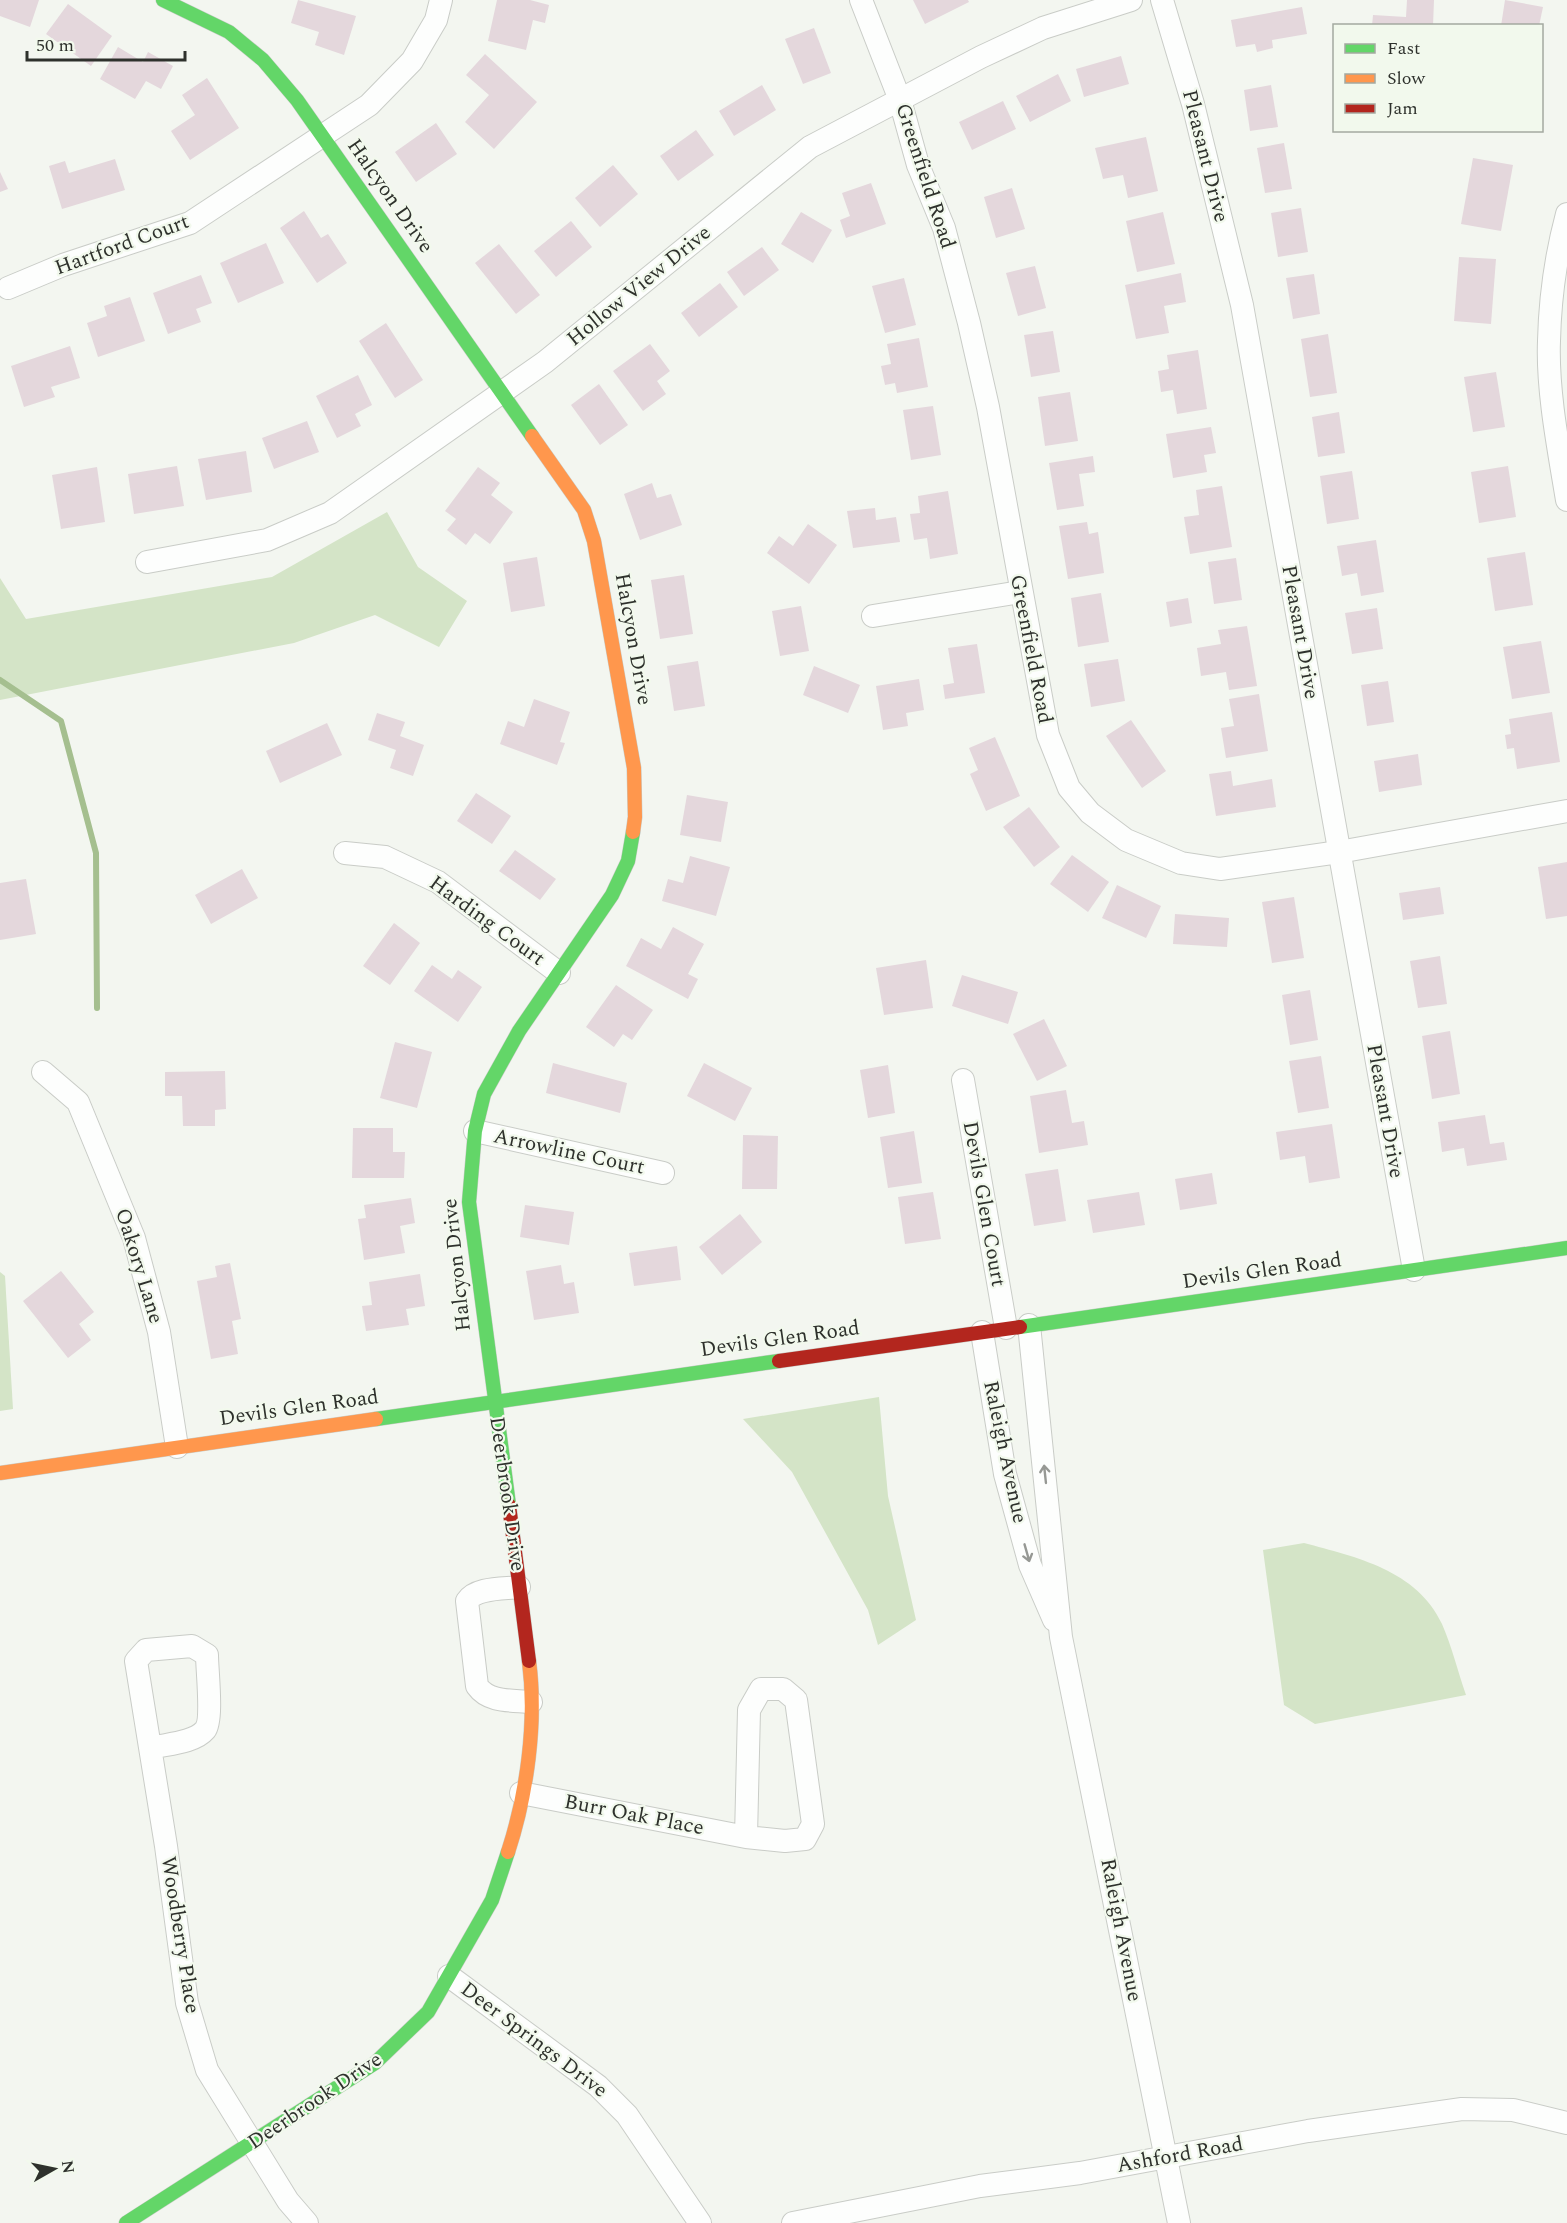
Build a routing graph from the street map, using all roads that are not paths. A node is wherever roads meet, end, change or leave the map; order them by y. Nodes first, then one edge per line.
1 (163, 0) edge
2 (441, 0) edge
3 (861, 0) edge
4 (1131, 0) edge
5 (1162, 0) edge
6 (900, 100) junction
7 (322, 135) junction
8 (1567, 214) edge
9 (8, 288) dead end
10 (503, 393) junction
11 (1562, 434) edge
12 (1567, 500) edge
13 (147, 562) dead end
14 (1020, 592) junction
15 (873, 616) dead end
16 (1567, 810) edge
17 (1339, 852) junction
18 (345, 853) dead end
19 (559, 973) junction
20 (43, 1072) dead end
21 (963, 1080) dead end
22 (475, 1131) junction
23 (663, 1173) dead end
24 (1567, 1248) edge
25 (1414, 1270) junction
26 (1029, 1325) junction
27 (1006, 1328) junction
28 (982, 1332) junction
29 (495, 1401) junction
30 (177, 1447) junction
31 (0, 1473) edge
32 (519, 1587) junction
33 (1061, 1637) junction
34 (531, 1702) junction
35 (151, 1748) junction
36 (521, 1793) junction
37 (746, 1837) junction
38 (449, 1976) junction
39 (1567, 2123) edge
40 (253, 2144) junction
41 (1166, 2159) junction
42 (126, 2223) edge
43 (307, 2223) edge
44 (700, 2223) edge
45 (793, 2223) edge
46 (1179, 2223) edge

1 - 7 street, Halcyon Drive
2 - 7 street, Hartford Court
3 - 6 street, Greenfield Road
4 - 6 street, Hollow View Drive
5 - 17 street, Pleasant Drive
6 - 10 street, Hollow View Drive
6 - 14 street, Greenfield Road
7 - 9 street, Hartford Court
7 - 10 street, Halcyon Drive
8 - 11 street
10 - 13 street, Hollow View Drive
10 - 19 street, Halcyon Drive
11 - 12 street
14 - 15 street
14 - 17 street, Greenfield Road
16 - 17 street, Greenfield Road
17 - 25 street, Pleasant Drive
18 - 19 street, Harding Court
19 - 22 street, Halcyon Drive
20 - 30 street, Oakory Lane
21 - 27 street, Devils Glen Court
22 - 23 street, Arrowline Court
22 - 29 street, Halcyon Drive
24 - 25 street, Devils Glen Road
25 - 26 street, Devils Glen Road
26 - 27 street, Devils Glen Road
33 -> 26 street, Raleigh Avenue
27 - 28 street, Devils Glen Road
28 - 29 street, Devils Glen Road
28 -> 33 street, Raleigh Avenue
29 - 30 street, Devils Glen Road
29 - 32 street, Deerbrook Drive
30 - 31 street, Devils Glen Road
32 - 34 street, Deerbrook Drive
32 - 34 street, Deerbrook Drive
33 - 41 street, Raleigh Avenue
34 - 36 street, Deerbrook Drive
35 - 35 street, Woodberry Place
35 - 40 street, Woodberry Place
36 - 37 street, Burr Oak Place
36 - 38 street, Deerbrook Drive
37 - 37 street, Burr Oak Place
38 - 40 street, Deerbrook Drive
38 - 44 street, Deer Springs Drive
39 - 41 street, Ashford Road
40 - 42 street, Deerbrook Drive
40 - 43 street, Woodberry Place
41 - 45 street, Ashford Road
41 - 46 street, Raleigh Avenue

